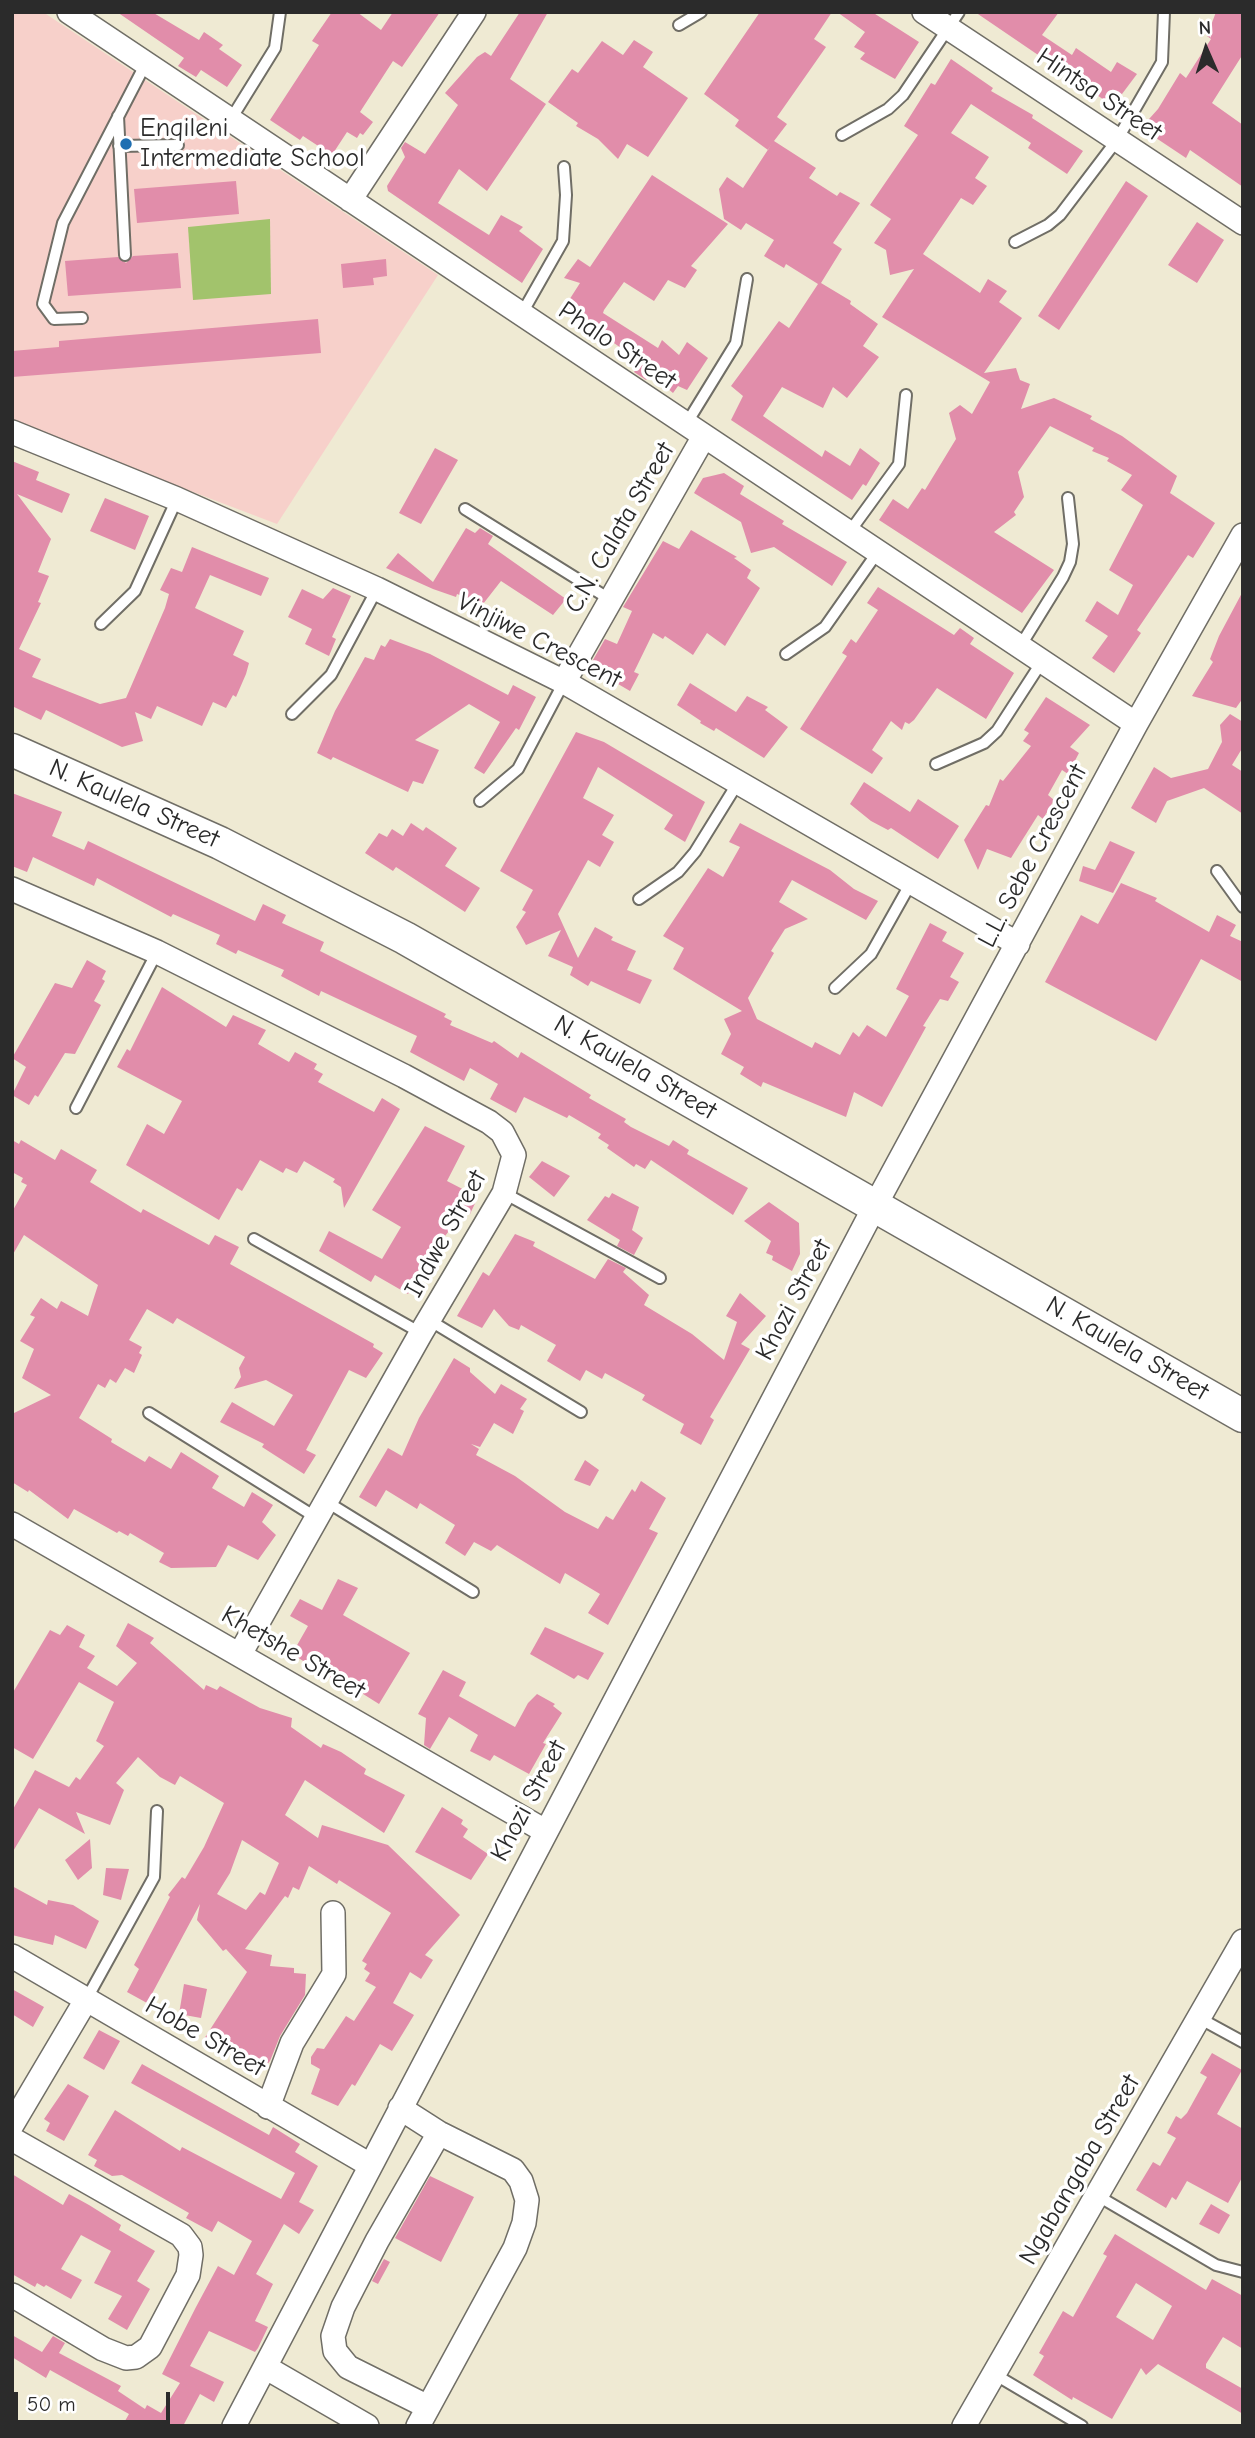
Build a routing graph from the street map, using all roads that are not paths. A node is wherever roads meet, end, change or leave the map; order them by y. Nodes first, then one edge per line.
1 (69, 12) edge
2 (280, 12) edge
3 (474, 12) edge
4 (701, 12) edge
5 (924, 12) edge
6 (1164, 12) edge
7 (953, 20) edge
8 (679, 26) dead end
9 (146, 63) junction
10 (118, 113) junction
11 (230, 119) junction
12 (842, 135) dead end
13 (1116, 140) junction
14 (177, 145) dead end
15 (120, 146) junction
16 (564, 167) dead end
17 (350, 200) junction
18 (1243, 223) edge
19 (1015, 242) dead end
20 (125, 255) dead end
21 (747, 279) dead end
22 (522, 315) junction
23 (82, 318) dead end
24 (906, 395) dead end
25 (12, 432) edge
26 (694, 432) junction
27 (1068, 498) dead end
28 (177, 499) junction
29 (466, 509) dead end
30 (848, 534) junction
31 (1243, 535) edge
32 (877, 553) junction
33 (377, 589) junction
34 (611, 600) junction
35 (101, 624) dead end
36 (1021, 645) junction
37 (786, 654) dead end
38 (1043, 660) junction
39 (564, 682) junction
40 (292, 715) dead end
41 (1136, 724) junction
42 (12, 750) edge
43 (936, 764) dead end
44 (739, 781) junction
45 (481, 801) dead end
46 (1217, 871) dead end
47 (912, 881) junction
48 (12, 889) edge
49 (639, 899) dead end
50 (1243, 907) edge
51 (1018, 944) junction
52 (157, 952) junction
53 (835, 988) dead end
54 (76, 1108) dead end
55 (504, 1193) junction
56 (876, 1204) junction
57 (254, 1239) dead end
58 (660, 1278) dead end
59 (425, 1327) junction
60 (581, 1412) dead end
61 (149, 1413) dead end
62 (1243, 1416) edge
63 (322, 1510) junction
64 (12, 1524) edge
65 (473, 1592) dead end
66 (240, 1654) junction
67 (157, 1811) dead end
68 (545, 1831) junction
69 (333, 1913) dead end
70 (1243, 1941) edge
71 (12, 1956) edge
72 (86, 2000) junction
73 (1199, 2018) junction
74 (1243, 2042) edge
75 (268, 2107) junction
76 (400, 2108) junction
77 (12, 2125) edge
78 (439, 2133) junction
79 (12, 2139) edge
80 (370, 2165) junction
81 (1098, 2196) junction
82 (1243, 2272) edge
83 (12, 2295) edge
84 (265, 2367) junction
85 (994, 2374) junction
86 (423, 2416) edge
87 (234, 2426) edge
88 (367, 2426) edge
89 (964, 2426) edge
90 (1082, 2426) edge

1 - 9 street, Phalo Street
2 - 11 lane
3 - 17 street
4 - 8 lane
5 - 7 street, Hintsa Street
6 - 13 lane
7 - 12 lane
7 - 13 street, Hintsa Street
9 - 10 lane
9 - 11 street, Phalo Street
10 - 15 lane
10 - 23 lane
11 - 17 street, Phalo Street
13 - 18 street, Hintsa Street
13 - 19 lane
14 - 15 lane
15 - 20 lane
16 - 22 lane
17 - 22 street, Phalo Street
21 - 26 lane
22 - 26 street, Phalo Street
24 - 30 lane
25 - 28 street, Vinjiwe Crescent
26 - 30 street, Phalo Street
26 - 34 street, C.N. Calata Street
27 - 36 lane
28 - 33 street, Vinjiwe Crescent
28 - 35 lane
29 - 34 lane
30 - 32 street, Phalo Street
31 - 41 street, L.L. Sebe Crescent
32 - 36 street, Phalo Street
32 - 37 lane
33 - 39 street, Vinjiwe Crescent
33 - 40 lane
34 - 39 street, C.N. Calata Street
36 - 38 street, Phalo Street
38 - 41 street, Phalo Street
38 - 43 lane
39 - 44 street, Vinjiwe Crescent
39 - 45 lane
41 - 51 street, L.L. Sebe Crescent
42 - 56 street, N. Kaulela Street
44 - 47 street, Vinjiwe Crescent
44 - 49 lane
46 - 50 lane
47 - 51 street, Vinjiwe Crescent
47 - 53 lane
48 - 52 street, Indwe Street
51 - 56 street, L.L. Sebe Crescent
52 - 54 lane
52 - 55 street, Indwe Street
55 - 58 lane
55 - 59 street, Indwe Street
56 - 62 street, N. Kaulela Street
56 - 68 street, Khozi Street
57 - 59 lane
59 - 60 lane
59 - 63 street, Indwe Street
61 - 63 lane
63 - 65 lane
63 - 66 street, Indwe Street
64 - 66 street, Khetshe Street
66 - 68 street, Khetshe Street
67 - 72 lane
68 - 76 street, Khozi Street
69 - 75 street
70 - 73 street, Ngabangaba Street
71 - 72 street, Hobe Street
72 - 75 street, Hobe Street
72 - 77 street
73 - 74 lane
73 - 81 street, Ngabangaba Street
75 - 80 street, Hobe Street
76 - 78 street
76 - 80 street, Khozi Street
78 - 86 street
78 - 86 street
79 - 83 street
80 - 84 street, Khozi Street
81 - 82 lane
81 - 85 street, Ngabangaba Street
84 - 87 street, Khozi Street
84 - 88 street
85 - 89 street, Ngabangaba Street
85 - 90 lane

